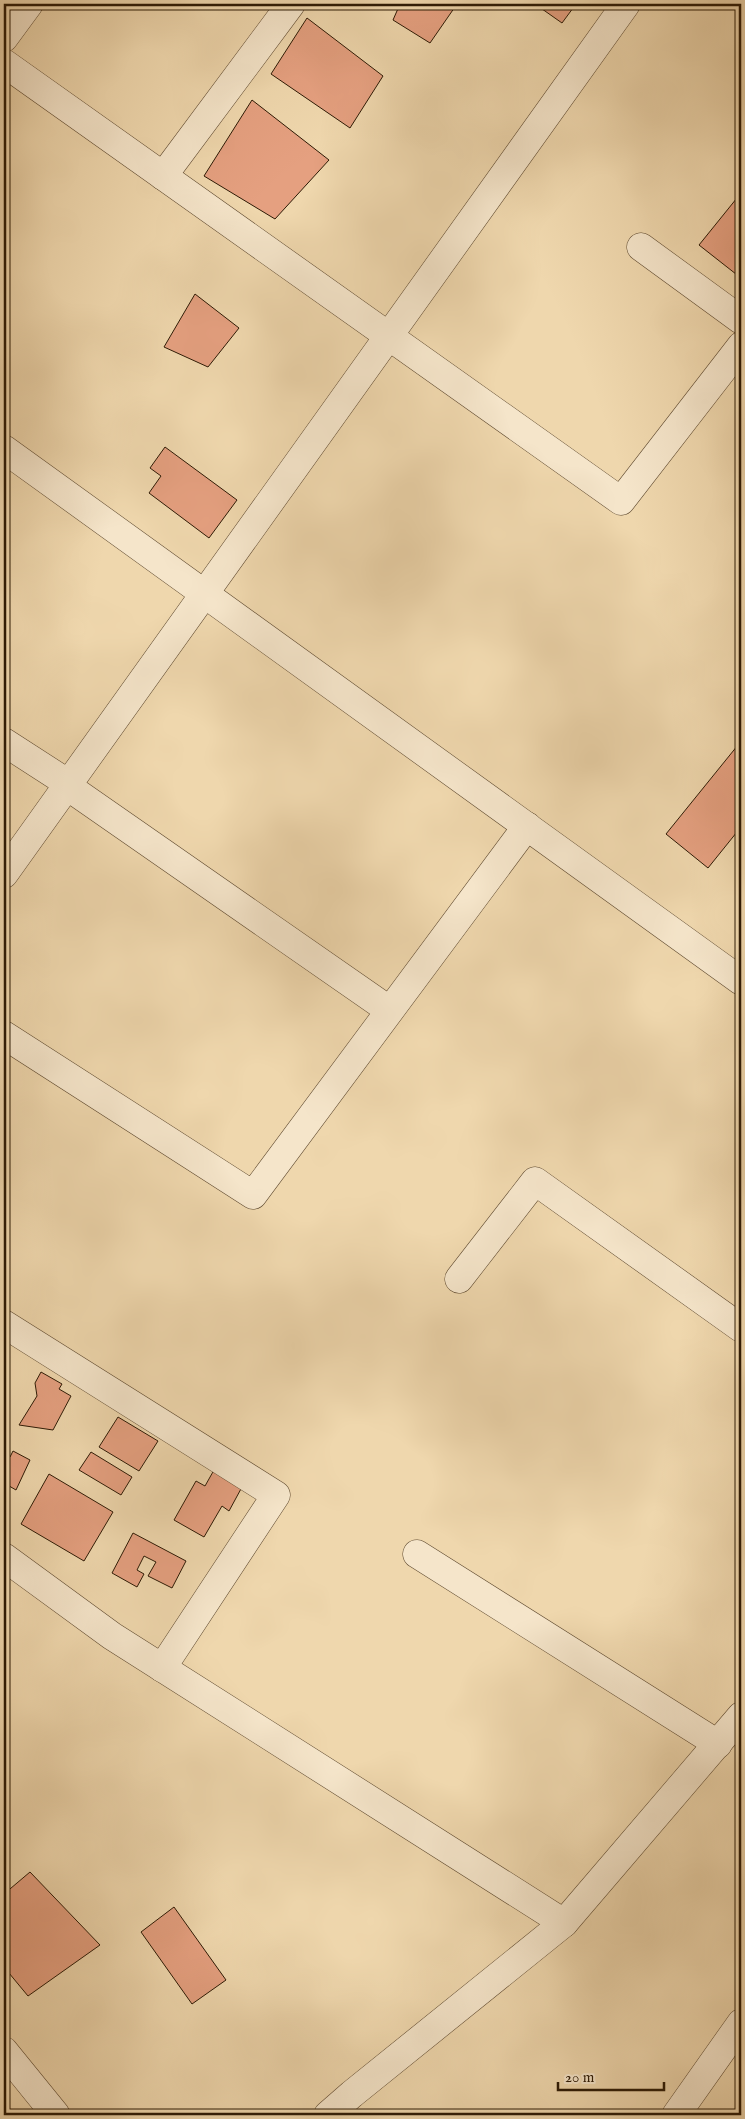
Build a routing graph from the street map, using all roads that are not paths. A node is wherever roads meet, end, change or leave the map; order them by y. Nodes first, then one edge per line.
1 (29, 4) edge
2 (291, 4) edge
3 (626, 4) edge
4 (4, 38) edge
5 (4, 63) edge
6 (163, 176) junction
7 (641, 247) dead end
8 (741, 320) edge
9 (389, 336) junction
10 (741, 346) edge
11 (4, 449) edge
12 (204, 594) junction
13 (4, 742) edge
14 (67, 786) junction
15 (527, 826) junction
16 (4, 874) edge
17 (741, 981) edge
18 (389, 1010) junction
19 (4, 1035) edge
20 (459, 1279) dead end
21 (4, 1324) edge
22 (741, 1328) edge
23 (417, 1554) dead end
24 (4, 1557) edge
25 (162, 1668) junction
26 (740, 1720) edge
27 (718, 1744) junction
28 (564, 1923) junction
29 (741, 2023) edge
30 (4, 2051) edge
31 (56, 2115) edge
32 (330, 2115) edge
33 (676, 2115) edge

1 - 4 street
2 - 6 street
3 - 9 street
5 - 6 street
6 - 9 street
7 - 8 street
9 - 10 street
9 - 12 street
11 - 12 street
12 - 14 street
12 - 15 street
13 - 14 street
14 - 16 street
14 - 18 street
15 - 17 street
15 - 18 street
18 - 19 street
20 - 22 street
21 - 25 street
23 - 27 street
24 - 25 street
25 - 28 street
26 - 27 street
27 - 28 street
28 - 32 street
29 - 33 street
30 - 31 street

